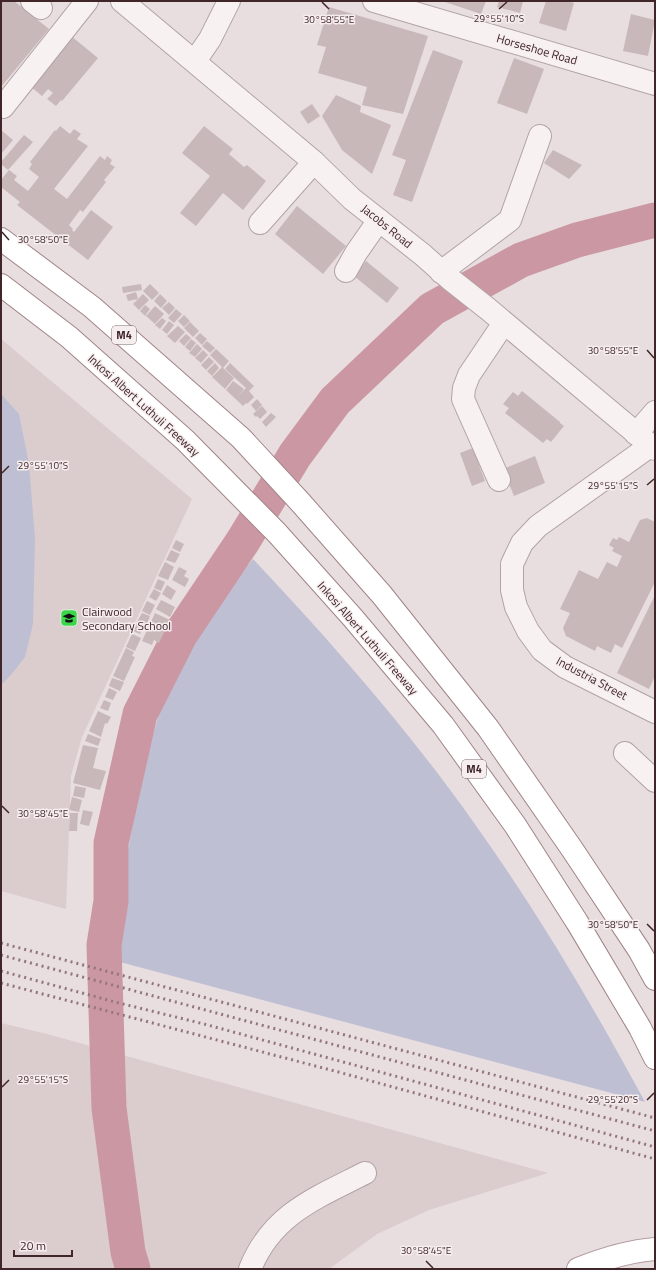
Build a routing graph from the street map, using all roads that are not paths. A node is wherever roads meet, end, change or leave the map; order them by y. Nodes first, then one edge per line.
1 (87, 1) edge
2 (122, 1) edge
3 (229, 1) edge
4 (374, 1) edge
5 (195, 61) junction
6 (655, 84) edge
7 (3, 107) dead end
8 (540, 136) dead end
9 (314, 162) junction
10 (379, 220) junction
11 (260, 223) dead end
12 (1, 239) edge
13 (346, 270) dead end
14 (445, 276) junction
15 (1, 285) edge
16 (504, 323) junction
17 (655, 412) edge
18 (647, 443) edge
19 (499, 480) dead end
20 (655, 712) edge
21 (625, 753) dead end
22 (655, 781) edge
23 (655, 979) edge
24 (655, 1058) edge
25 (365, 1173) dead end
26 (655, 1249) edge
27 (250, 1269) edge
28 (578, 1269) edge

1 - 7 street
2 - 5 street, Jacobs Road
3 - 5 street
4 - 6 street, Horseshoe Road
5 - 9 street, Jacobs Road
8 - 14 street
9 - 10 street, Jacobs Road
9 - 11 street
10 - 13 street
10 - 14 street, Jacobs Road
12 - 23 main road, M4
14 - 16 street, Jacobs Road
15 - 24 main road, Inkosi Albert Luthuli Freeway / M4
16 - 18 street, Jacobs Road
16 - 19 street
17 - 18 street, Industria Street
18 - 20 street, Industria Street
21 - 22 street
25 - 27 street
26 - 28 main road

